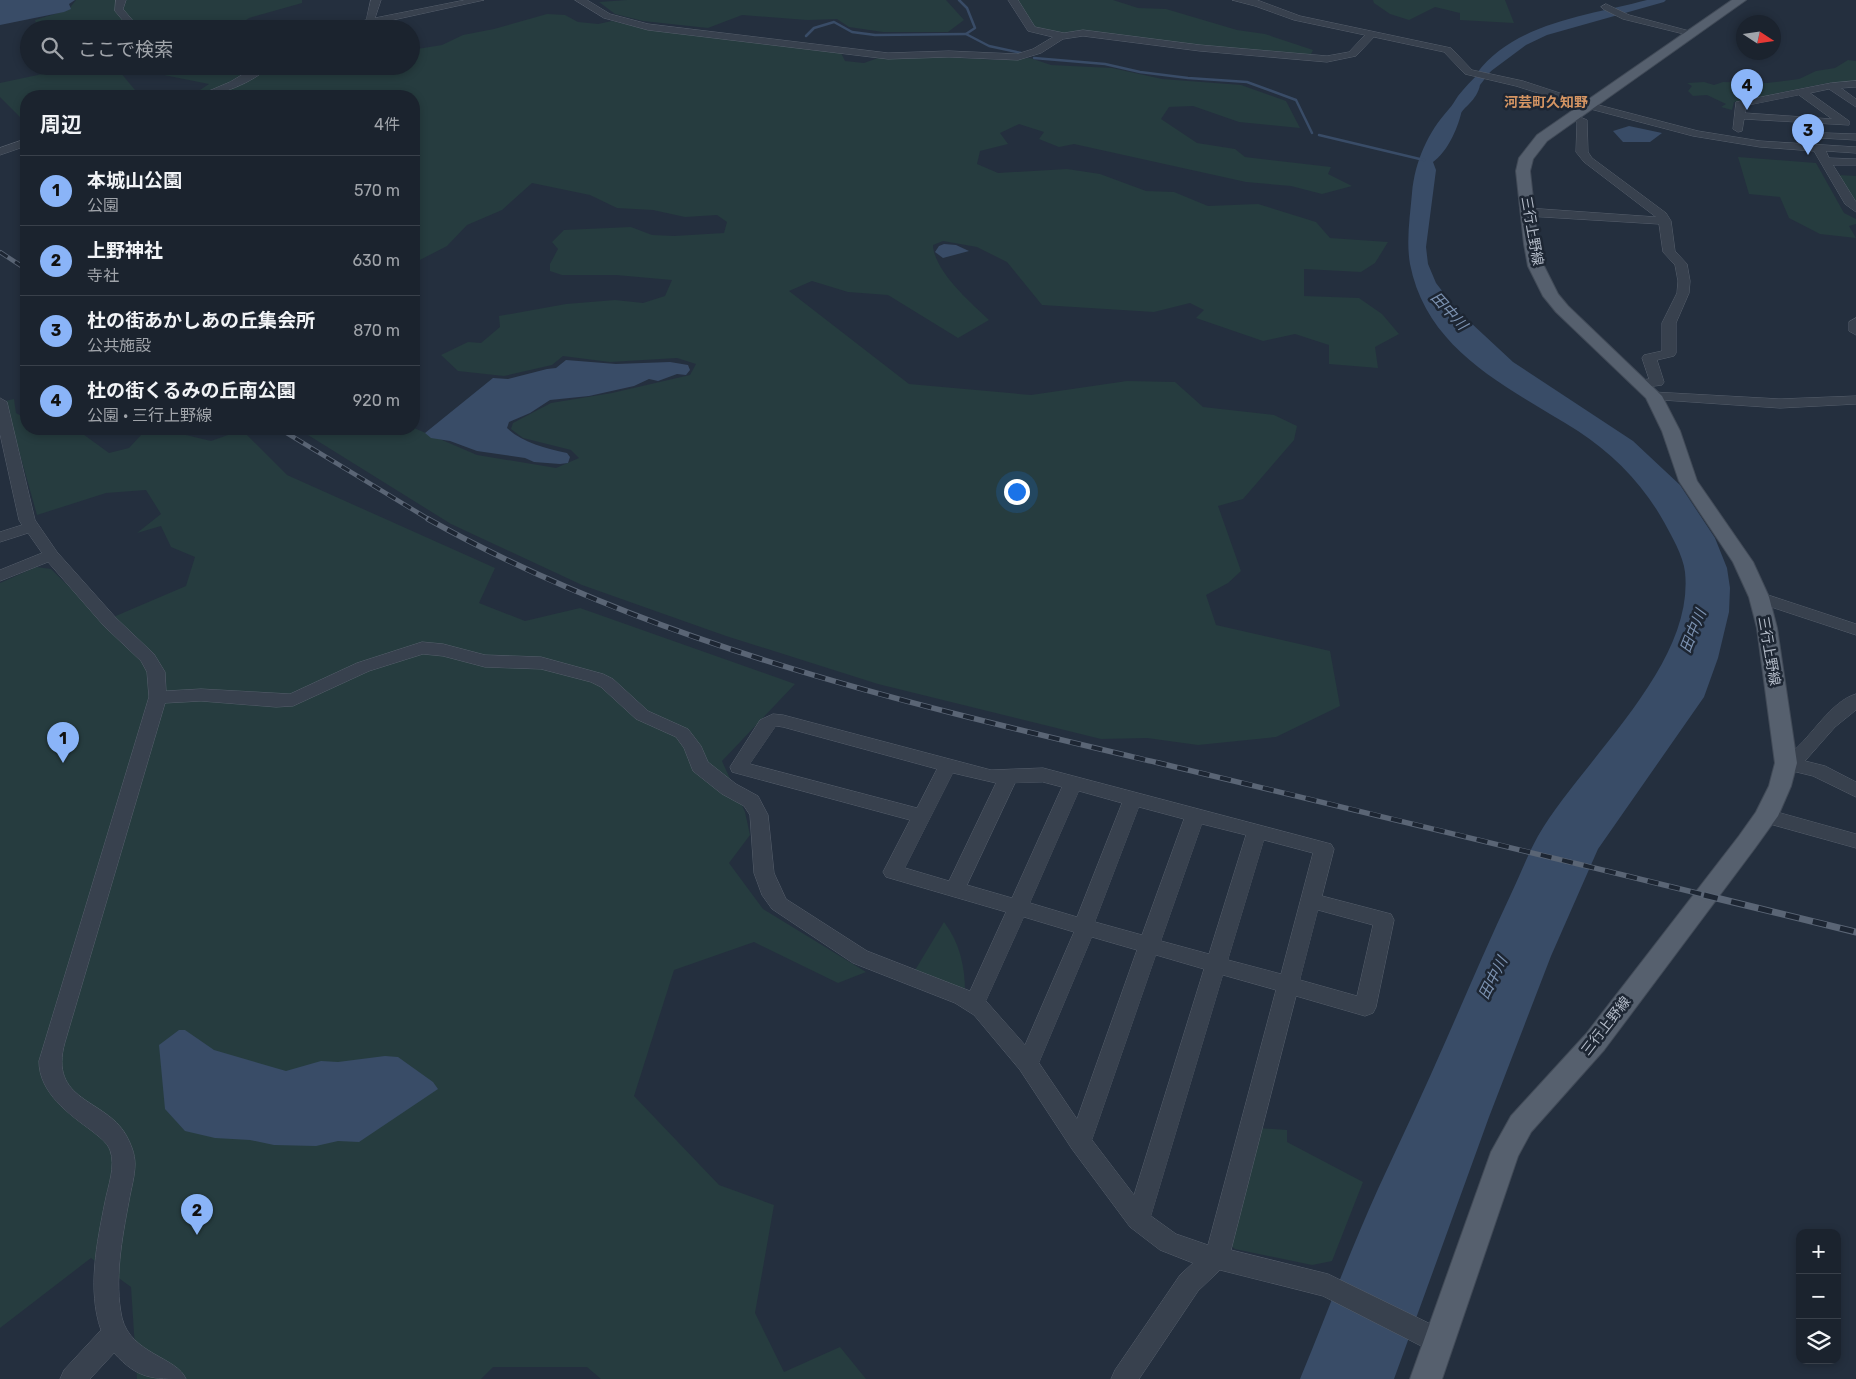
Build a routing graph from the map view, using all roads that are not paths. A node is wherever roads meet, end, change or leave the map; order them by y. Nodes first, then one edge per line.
1 (121, 0) edge
2 (376, 0) edge
3 (479, 0) edge
4 (580, 0) edge
5 (1012, 0) edge
6 (1237, 0) edge
7 (1740, 0) edge
8 (1606, 7) dead end
9 (128, 20) edge
10 (370, 20) edge
11 (381, 20) edge
12 (1372, 33) junction
13 (1692, 34) junction
14 (1063, 36) junction
15 (250, 75) edge
16 (1856, 84) edge
17 (1831, 86) junction
18 (218, 90) edge
19 (1801, 92) junction
20 (1770, 98) junction
21 (1854, 100) edge
22 (1590, 106) junction
23 (1740, 116) junction
24 (1573, 117) junction
25 (1690, 120) dead end
26 (1802, 121) junction
27 (1704, 123) dead end
28 (1845, 123) junction
29 (1678, 129) junction
30 (1738, 129) junction
31 (1856, 131) edge
32 (1856, 137) edge
33 (0, 139) edge
34 (20, 144) edge
35 (1818, 148) junction
36 (4, 150) edge
37 (1856, 150) edge
38 (1825, 161) junction
39 (1856, 162) edge
40 (1856, 208) edge
41 (1527, 212) junction
42 (1665, 222) junction
43 (1856, 322) edge
44 (1856, 331) edge
45 (1639, 384) junction
46 (1653, 396) junction
47 (1856, 400) edge
48 (0, 402) edge
49 (31, 527) junction
50 (0, 536) edge
51 (51, 555) junction
52 (0, 576) edge
53 (1759, 598) junction
54 (1856, 630) edge
55 (158, 697) junction
56 (1856, 700) edge
57 (1786, 763) junction
58 (948, 766) junction
59 (1009, 776) junction
60 (1073, 783) junction
61 (1856, 790) edge
62 (1133, 799) junction
63 (1195, 815) junction
64 (922, 816) junction
65 (1766, 816) junction
66 (1257, 831) junction
67 (1856, 840) edge
68 (955, 890) junction
69 (1311, 901) junction
70 (1017, 906) junction
71 (1085, 926) junction
72 (1149, 945) junction
73 (1217, 964) junction
74 (1288, 985) junction
75 (973, 1003) junction
76 (1028, 1064) junction
77 (1080, 1142) junction
78 (1138, 1219) junction
79 (1215, 1258) junction
80 (115, 1333) junction
81 (1433, 1338) junction
82 (73, 1379) edge
83 (173, 1379) edge
84 (1124, 1379) edge
85 (1426, 1379) edge

1 - 9 street
2 - 10 street
3 - 11 street
4 - 14 street
5 - 14 street
6 - 12 street
7 - 13 main road, 三行上野線
8 - 13 street
12 - 14 street
12 - 22 street
13 - 22 main road, 三行上野線
15 - 18 street
16 - 17 street
17 - 19 street
17 - 21 street
19 - 20 street
19 - 28 street
20 - 23 street
20 - 26 street
22 - 24 main road, 三行上野線
22 - 29 street
23 - 26 street
23 - 30 street
24 - 41 main road, 三行上野線
24 - 42 street
25 - 29 street
26 - 28 street
27 - 30 street
28 - 31 street
29 - 35 street
30 - 32 street
33 - 36 street
34 - 36 street
35 - 37 street
35 - 38 street
38 - 39 street
38 - 40 street
41 - 42 street
41 - 45 main road, 三行上野線
42 - 45 street
43 - 44 street
45 - 46 main road, 三行上野線
46 - 47 street
46 - 53 main road, 三行上野線
48 - 49 street
49 - 50 street
49 - 51 street
51 - 52 street
51 - 55 street
53 - 54 street
53 - 57 main road, 三行上野線
55 - 75 street
55 - 80 street
56 - 57 street
57 - 61 street
57 - 65 main road, 三行上野線
58 - 59 street
58 - 64 street
58 - 64 street
59 - 60 street
59 - 68 street
60 - 62 street
60 - 70 street
62 - 63 street
62 - 71 street
63 - 66 street
63 - 72 street
64 - 68 street
65 - 67 street
65 - 81 main road, 三行上野線
66 - 69 street
66 - 73 street
68 - 70 street
69 - 74 street
69 - 74 street
70 - 71 street
70 - 75 street
71 - 72 street
71 - 76 street
72 - 73 street
72 - 77 street
73 - 74 street
73 - 78 street
74 - 79 street
75 - 76 street
76 - 77 street
77 - 78 street
78 - 79 street
79 - 81 street
79 - 84 street
80 - 82 street
80 - 83 street
81 - 85 main road, 三行上野線

